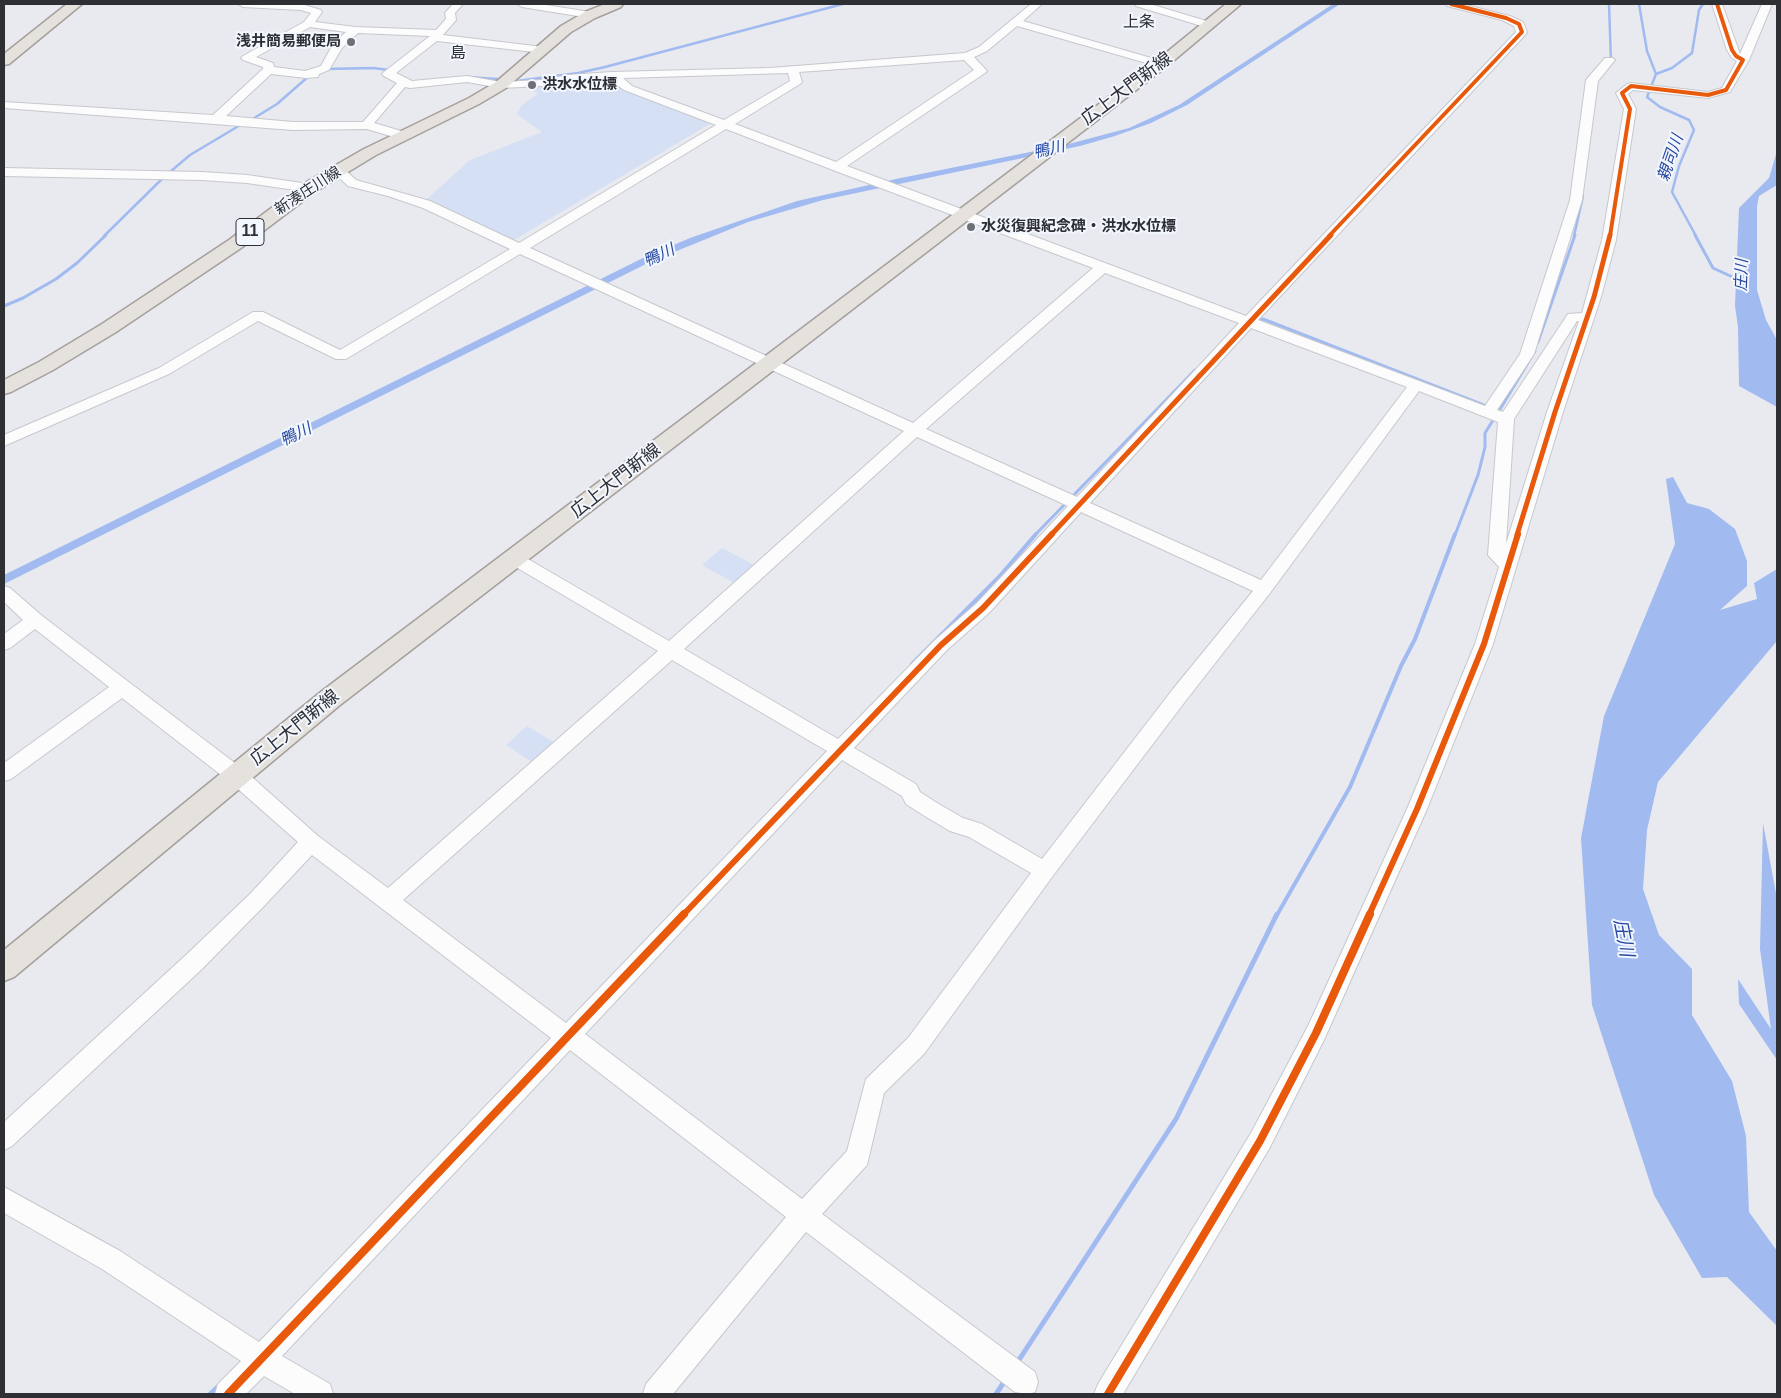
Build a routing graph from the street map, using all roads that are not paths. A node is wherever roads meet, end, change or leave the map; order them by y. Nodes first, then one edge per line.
1 (75, 4) edge
2 (243, 4) edge
3 (458, 4) edge
4 (522, 4) edge
5 (616, 4) edge
6 (1037, 4) edge
7 (1234, 4) edge
8 (1451, 4) edge
9 (1717, 4) edge
10 (1767, 4) edge
11 (287, 5) edge
12 (1149, 5) edge
13 (590, 15) junction
14 (1016, 22) junction
15 (308, 24) junction
16 (1209, 25) junction
17 (355, 30) junction
18 (437, 35) junction
19 (543, 50) junction
20 (967, 56) junction
21 (1609, 60) dead end
22 (1743, 60) junction
23 (4, 62) edge
24 (1161, 64) junction
25 (268, 70) junction
26 (793, 70) junction
27 (612, 75) junction
28 (403, 83) junction
29 (501, 85) junction
30 (4, 105) edge
31 (216, 119) junction
32 (724, 125) junction
33 (366, 126) junction
34 (404, 136) junction
35 (837, 167) junction
36 (338, 170) junction
37 (4, 172) edge
38 (309, 188) junction
39 (963, 214) junction
40 (521, 248) junction
41 (1103, 267) junction
42 (1587, 317) junction
43 (1249, 321) junction
44 (770, 363) junction
45 (1416, 385) junction
46 (4, 388) edge
47 (1488, 412) junction
48 (1506, 419) junction
49 (916, 430) junction
50 (4, 441) edge
51 (1079, 505) junction
52 (515, 559) junction
53 (1508, 566) junction
54 (1264, 589) junction
55 (4, 592) edge
56 (36, 620) junction
57 (4, 643) edge
58 (671, 650) junction
59 (122, 688) junction
60 (841, 750) junction
61 (4, 773) edge
62 (237, 776) junction
63 (312, 842) junction
64 (1045, 871) junction
65 (389, 900) junction
66 (4, 968) edge
67 (568, 1036) junction
68 (4, 1138) edge
69 (4, 1199) edge
70 (804, 1214) junction
71 (261, 1359) junction
72 (1025, 1382) dead end
73 (228, 1394) edge
74 (320, 1394) edge
75 (656, 1394) edge
76 (1108, 1394) edge

1 - 23 main road
2 - 11 street
3 - 18 street
4 - 13 street
5 - 13 main road, 新湊庄川線 / 11
6 - 14 street
7 - 16 main road, 広上大門新線
8 - 43 street
9 - 22 street
10 - 22 street
11 - 15 street
12 - 16 street
13 - 19 main road, 新湊庄川線 / 11
14 - 20 street
14 - 24 street
15 - 17 street
15 - 25 street
16 - 24 main road, 広上大門新線
17 - 18 street
17 - 25 street
18 - 19 street
18 - 28 street
19 - 29 main road, 新湊庄川線 / 11
20 - 26 street
20 - 35 street
21 - 47 street
22 - 42 street
24 - 39 main road, 広上大門新線
25 - 31 street
26 - 27 street
26 - 32 street
27 - 29 street
27 - 32 street
28 - 29 street
28 - 33 street
29 - 34 main road, 新湊庄川線 / 11
30 - 31 street
31 - 33 street
32 - 35 street
32 - 40 street
33 - 34 street
34 - 36 main road, 新湊庄川線 / 11
35 - 39 street
36 - 38 main road, 新湊庄川線 / 11
36 - 40 street
37 - 38 street
38 - 46 main road, 新湊庄川線 / 11
39 - 41 street
39 - 44 main road, 広上大門新線
40 - 44 street
40 - 50 street
41 - 43 street
41 - 49 street
42 - 48 street
42 - 53 street
43 - 45 street
43 - 51 street
44 - 49 street
44 - 52 main road, 広上大門新線
45 - 47 street
45 - 54 street
47 - 48 street
48 - 53 street
49 - 51 street
49 - 58 street
51 - 54 street
51 - 60 street
52 - 58 street
52 - 62 main road, 広上大門新線
53 - 76 street
54 - 64 street
55 - 56 street
56 - 57 street
56 - 59 street
58 - 60 street
58 - 65 street
59 - 61 street
59 - 62 street
60 - 64 street
60 - 67 street
62 - 63 street
62 - 66 main road, 広上大門新線
63 - 65 street
63 - 68 street
64 - 70 street
65 - 67 street
67 - 70 street
67 - 71 street
69 - 71 street
70 - 72 street
70 - 75 street
71 - 73 street
71 - 74 street

